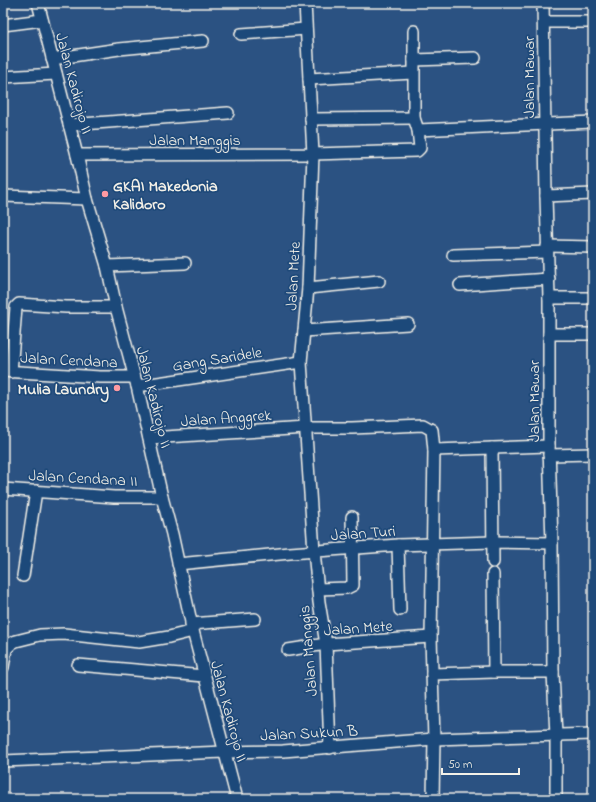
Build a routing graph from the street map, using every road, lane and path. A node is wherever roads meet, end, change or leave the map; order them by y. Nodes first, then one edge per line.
1 (38, 3) edge
2 (305, 3) edge
3 (543, 3) edge
4 (42, 20) junction
5 (544, 22) junction
6 (593, 22) edge
7 (3, 25) edge
8 (306, 29) junction
9 (414, 31) dead end
10 (241, 34) dead end
11 (203, 41) dead end
12 (475, 58) dead end
13 (52, 59) junction
14 (414, 60) junction
15 (413, 73) junction
16 (56, 74) junction
17 (3, 77) edge
18 (309, 79) junction
19 (228, 113) dead end
20 (414, 118) junction
21 (311, 119) junction
22 (593, 122) edge
23 (545, 124) junction
24 (69, 125) junction
25 (418, 130) junction
26 (313, 154) junction
27 (77, 155) junction
28 (593, 194) edge
29 (3, 196) edge
30 (546, 196) junction
31 (87, 199) junction
32 (593, 246) edge
33 (547, 249) junction
34 (453, 255) dead end
35 (185, 263) dead end
36 (107, 266) junction
37 (549, 279) junction
38 (379, 281) dead end
39 (460, 285) dead end
40 (308, 288) junction
41 (549, 298) junction
42 (593, 298) edge
43 (116, 306) junction
44 (408, 324) dead end
45 (304, 330) junction
46 (550, 334) junction
47 (593, 334) edge
48 (301, 362) junction
49 (7, 372) edge
50 (135, 381) junction
51 (306, 428) junction
52 (149, 438) junction
53 (492, 448) junction
54 (434, 450) junction
55 (549, 451) junction
56 (593, 454) edge
57 (3, 489) edge
58 (36, 491) junction
59 (162, 497) junction
60 (352, 517) dead end
61 (493, 542) junction
62 (552, 543) junction
63 (433, 544) junction
64 (398, 545) junction
65 (352, 549) junction
66 (314, 551) junction
67 (493, 562) dead end
68 (178, 564) junction
69 (493, 574) dead end
70 (23, 576) dead end
71 (318, 589) junction
72 (400, 610) dead end
73 (255, 619) dead end
74 (192, 628) junction
75 (431, 637) junction
76 (326, 644) junction
77 (5, 649) edge
78 (288, 650) dead end
79 (78, 665) dead end
80 (3, 667) edge
81 (494, 672) junction
82 (553, 672) junction
83 (432, 674) junction
84 (204, 676) junction
85 (593, 734) edge
86 (556, 736) junction
87 (434, 739) junction
88 (330, 748) junction
89 (224, 752) junction
90 (3, 761) edge
91 (237, 799) edge
92 (433, 799) edge
93 (556, 799) edge

1 - 4 street, Jalan Kadirojo II
2 - 8 street, Jalan Mete
3 - 5 street, Jalan Mawar
4 - 7 street
4 - 13 street, Jalan Kadirojo II
5 - 6 street
5 - 23 street, Jalan Mawar
8 - 10 street
8 - 18 street, Jalan Mete
9 - 14 street
11 - 13 street
12 - 14 street
13 - 16 street, Jalan Kadirojo II
14 - 15 street
15 - 18 street
15 - 20 street
16 - 17 street
16 - 24 street, Jalan Kadirojo II
18 - 21 street, Jalan Mete
19 - 24 street
20 - 21 street
20 - 25 street
21 - 26 street, Jalan Mete
22 - 23 street
23 - 25 street
23 - 30 street, Jalan Mawar
24 - 27 street, Jalan Kadirojo II
25 - 26 street, Jalan Manggis
26 - 27 street, Jalan Manggis
26 - 40 street, Jalan Mete
27 - 31 street, Jalan Kadirojo II
28 - 30 street
29 - 31 street
30 - 33 street, Jalan Mawar
31 - 36 street, Jalan Kadirojo II
32 - 33 street
33 - 34 street
33 - 37 street, Jalan Mawar
35 - 36 street
36 - 43 street, Jalan Kadirojo II
37 - 39 street
37 - 41 street, Jalan Mawar
38 - 40 street
40 - 45 street, Jalan Mete
41 - 42 street
41 - 46 street, Jalan Mawar
43 - 49 street
43 - 50 street, Jalan Kadirojo II
44 - 45 street
45 - 48 street, Jalan Mete
46 - 47 street
46 - 55 street, Jalan Mawar
48 - 50 street, Gang Saridele
48 - 51 street, Jalan Mete
49 - 50 street, Jalan Cendana
50 - 52 street, Jalan Kadirojo II
51 - 52 street, Jalan Anggrek
51 - 54 street, Jalan Anggrek
51 - 66 street, Jalan Mete
52 - 59 street, Jalan Kadirojo II
53 - 54 street
53 - 55 street
53 - 61 street
54 - 63 street
55 - 56 street
55 - 62 street, Jalan Mawar
57 - 58 street, Jalan Cendana II
58 - 59 street, Jalan Cendana II
58 - 70 street
59 - 68 street, Jalan Kadirojo II
60 - 65 street
61 - 62 street, Jalan Turi
61 - 63 street, Jalan Turi
61 - 67 street
62 - 82 street, Jalan Mawar
63 - 64 street, Jalan Turi
63 - 75 street
64 - 65 street, Jalan Turi
64 - 72 street
65 - 66 street, Jalan Turi
65 - 71 street
66 - 68 street, Jalan Turi
66 - 71 street, Jalan Manggis
68 - 74 street, Jalan Kadirojo II
69 - 81 street
71 - 76 street, Jalan Manggis
73 - 74 street
74 - 77 street
74 - 84 street, Jalan Kadirojo II
75 - 76 street, Jalan Mete
75 - 83 street
76 - 78 street, Jalan Mete
76 - 88 street, Jalan Manggis
77 - 80 street
79 - 84 street
81 - 82 street
81 - 83 street
82 - 86 street, Jalan Mawar
83 - 87 street
84 - 89 street, Jalan Kadirojo II
85 - 86 street, Jalan Sukun B
86 - 87 street, Jalan Sukun B
86 - 93 street, Jalan Mawar
87 - 88 street, Jalan Sukun B
87 - 92 street
88 - 89 street, Jalan Sukun B
89 - 90 street, Jalan Sukun B
89 - 91 street, Jalan Kadirojo II

